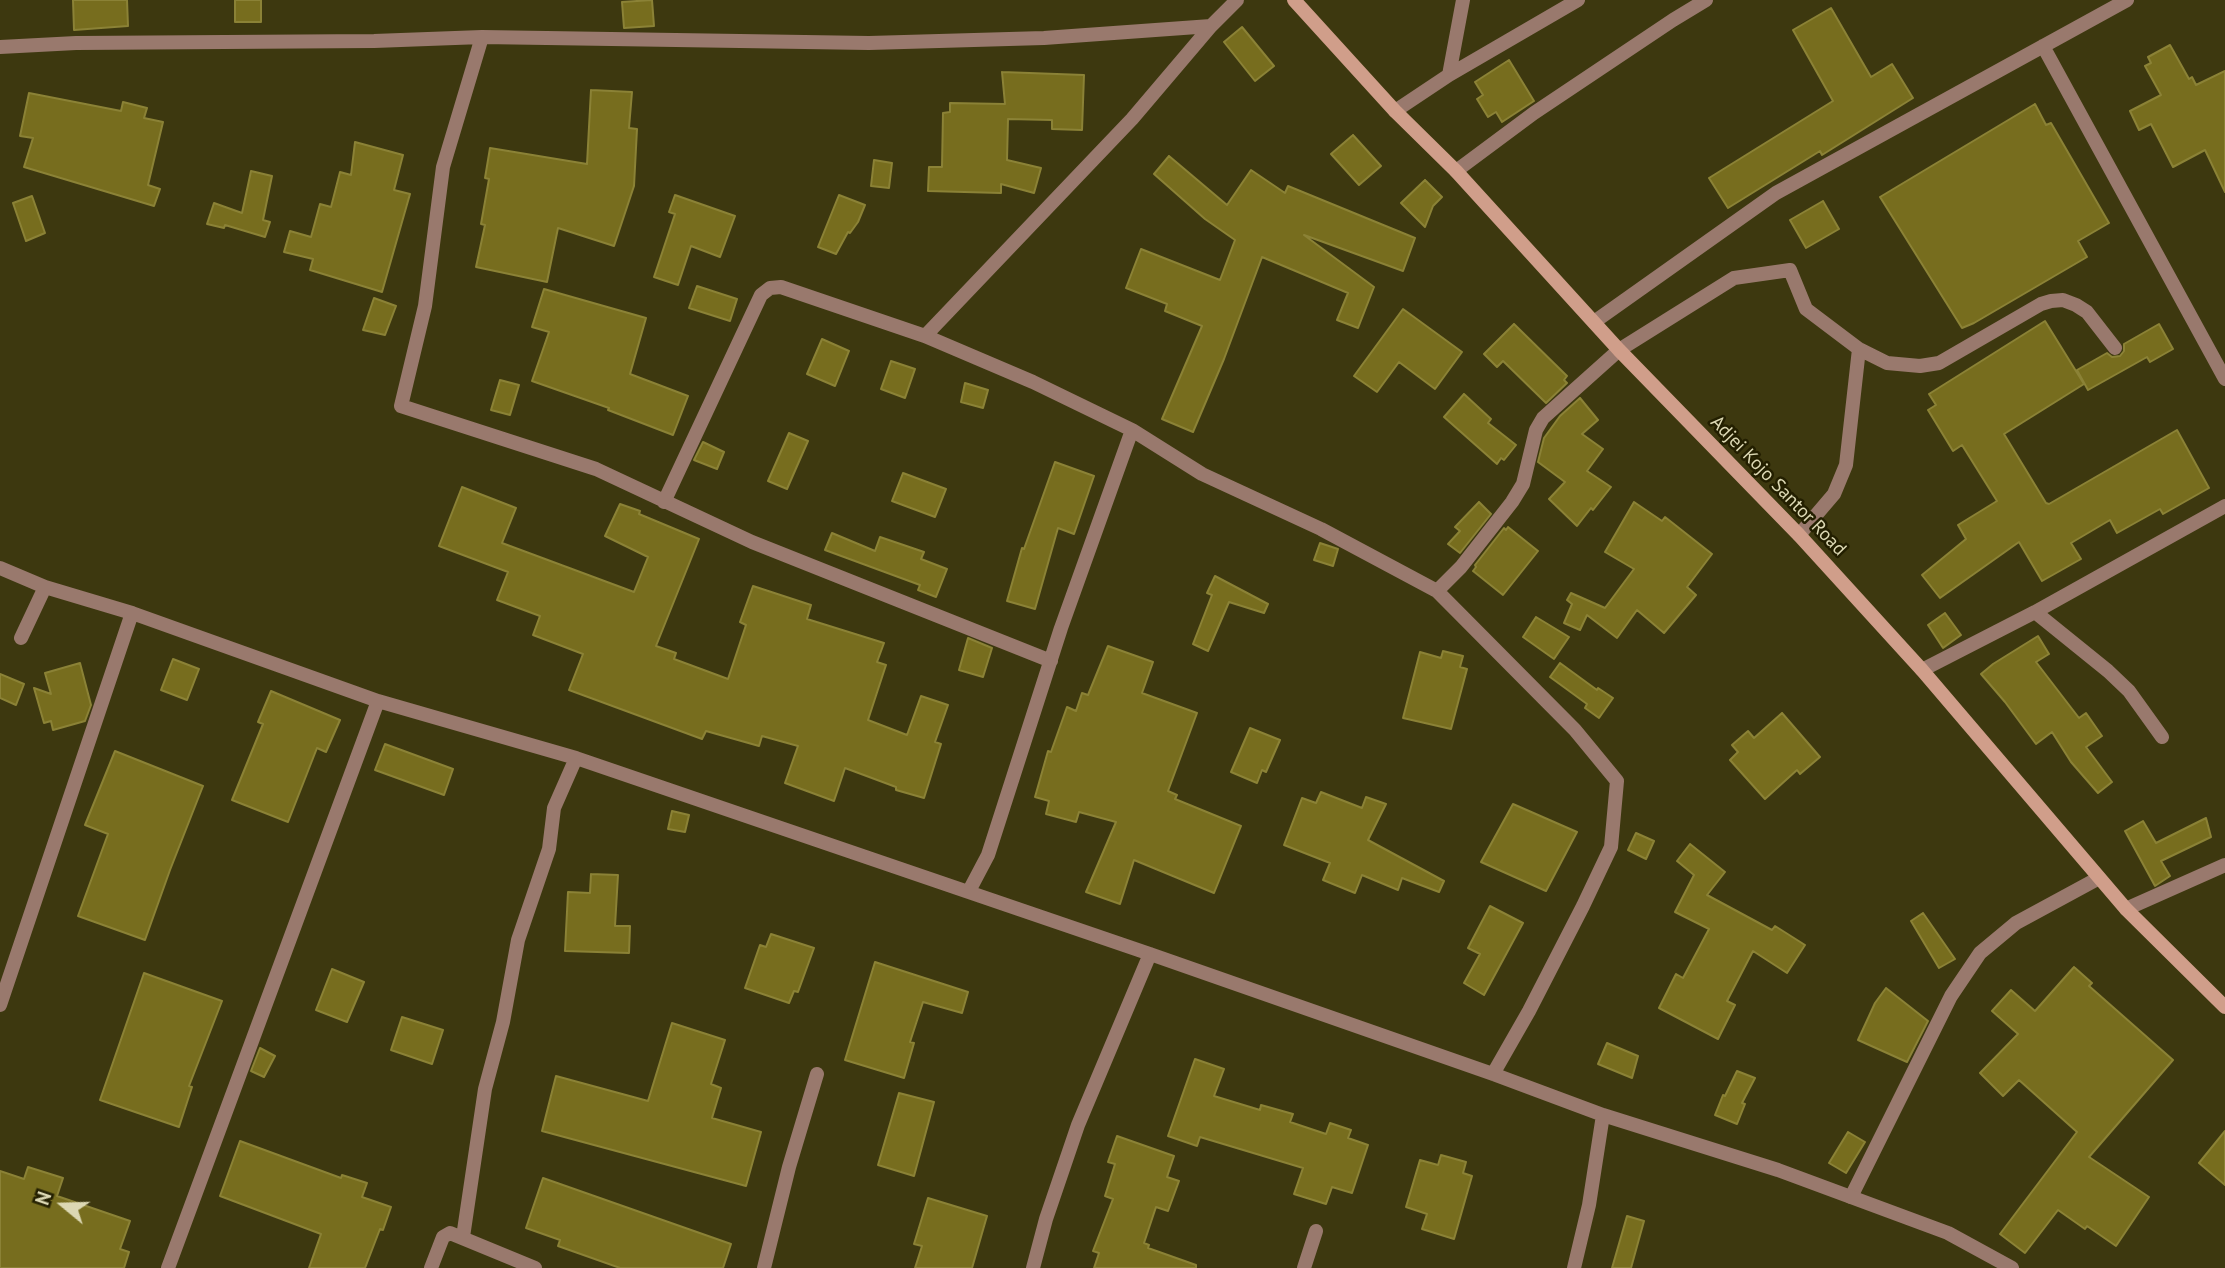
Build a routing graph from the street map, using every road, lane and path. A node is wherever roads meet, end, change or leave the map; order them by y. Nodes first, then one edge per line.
1 (1237, 0) edge
2 (1294, 0) edge
3 (1463, 0) edge
4 (1706, 0) edge
5 (2127, 0) edge
6 (1568, 1) edge
7 (1211, 26) junction
8 (482, 37) junction
9 (2043, 46) junction
10 (0, 47) edge
11 (1449, 75) junction
12 (1395, 111) junction
13 (1456, 171) junction
14 (1594, 322) junction
15 (925, 336) junction
16 (2115, 348) dead end
17 (1858, 349) junction
18 (1619, 350) junction
19 (2225, 379) edge
20 (1132, 430) junction
21 (664, 502) junction
22 (2225, 506) edge
23 (1799, 535) junction
24 (0, 568) edge
25 (45, 587) junction
26 (1437, 591) junction
27 (2035, 612) junction
28 (132, 613) junction
29 (21, 638) dead end
30 (1051, 661) junction
31 (1922, 670) junction
32 (378, 701) junction
33 (2162, 737) dead end
34 (576, 758) junction
35 (2225, 865) edge
36 (2099, 878) junction
37 (969, 891) junction
38 (2126, 909) junction
39 (1150, 954) junction
40 (0, 1004) edge
41 (2225, 1007) edge
42 (817, 1074) dead end
43 (1493, 1074) junction
44 (1603, 1115) junction
45 (1851, 1197) junction
46 (1316, 1231) dead end
47 (463, 1237) junction
48 (168, 1268) edge
49 (431, 1268) edge
50 (536, 1268) edge
51 (764, 1268) edge
52 (1033, 1268) edge
53 (1304, 1268) edge
54 (1574, 1268) edge
55 (2012, 1268) edge

1 - 7 street
2 - 12 street, Adjei Kojo Santor Road
3 - 11 street
4 - 13 street
5 - 9 street
6 - 11 street
7 - 8 street
7 - 15 street
8 - 10 street
8 - 21 street
9 - 14 street
9 - 19 street
11 - 12 street
12 - 13 street, Adjei Kojo Santor Road
13 - 14 street, Adjei Kojo Santor Road
14 - 18 street, Adjei Kojo Santor Road
15 - 20 street
15 - 21 street
16 - 17 street
17 - 18 street
17 - 23 street
18 - 23 street, Adjei Kojo Santor Road
18 - 26 street
20 - 26 street
20 - 30 street
21 - 30 street
22 - 27 street
23 - 31 street, Adjei Kojo Santor Road
24 - 25 street
25 - 28 street
25 - 29 street
26 - 43 street
27 - 31 street
27 - 33 street
28 - 32 street
28 - 40 street
30 - 37 street
31 - 36 street, Adjei Kojo Santor Road
32 - 34 street
32 - 48 street
34 - 37 street
34 - 47 street
35 - 38 street
36 - 38 street, Adjei Kojo Santor Road
36 - 45 street
37 - 39 street
38 - 41 street, Adjei Kojo Santor Road
39 - 43 street
39 - 52 street
42 - 51 street
43 - 44 street
44 - 45 street
44 - 54 street
45 - 55 street
46 - 53 street
47 - 49 street
47 - 50 street

